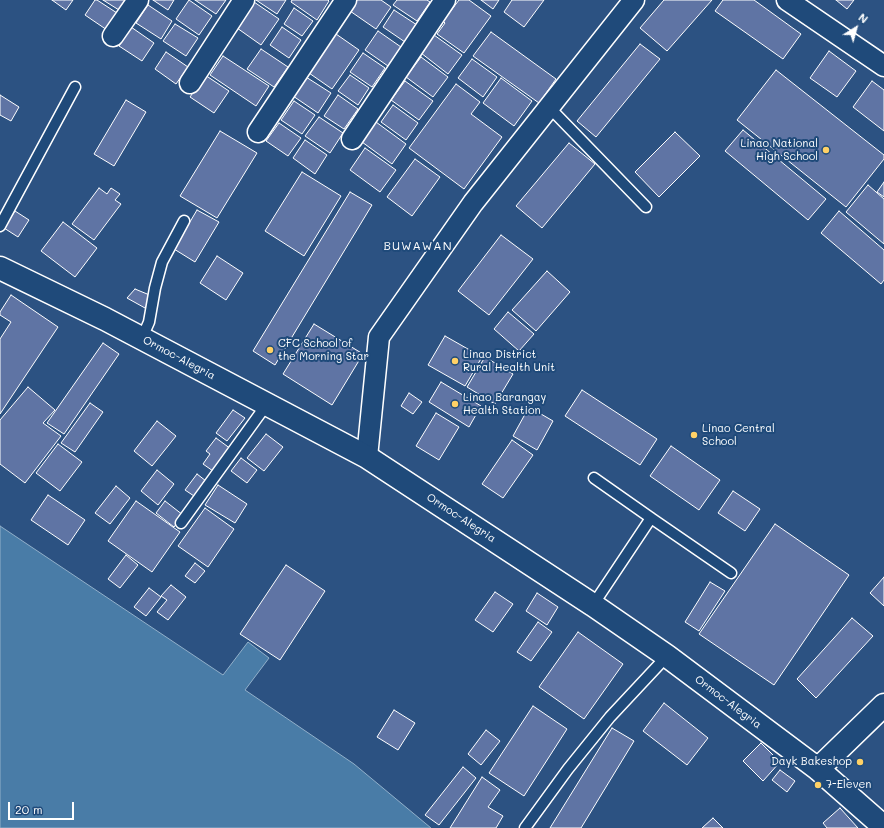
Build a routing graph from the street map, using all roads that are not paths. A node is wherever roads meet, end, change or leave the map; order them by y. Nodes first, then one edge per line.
1 (138, 0) edge
2 (244, 0) edge
3 (346, 0) edge
4 (445, 0) edge
5 (634, 0) edge
6 (787, 0) edge
7 (114, 36) dead end
8 (884, 66) edge
9 (190, 83) dead end
10 (75, 87) dead end
11 (549, 107) junction
12 (258, 132) dead end
13 (352, 139) dead end
14 (646, 207) dead end
15 (184, 221) dead end
16 (0, 226) edge
17 (0, 268) edge
18 (142, 338) junction
19 (267, 404) junction
20 (367, 457) junction
21 (594, 478) dead end
22 (651, 518) junction
23 (181, 523) dead end
24 (730, 573) dead end
25 (593, 605) junction
26 (666, 656) junction
27 (884, 705) edge
28 (818, 769) junction
29 (884, 827) edge
30 (525, 828) edge

1 - 7 street
2 - 9 street
3 - 12 street
4 - 13 street
5 - 11 street
6 - 8 street
10 - 16 lane
11 - 14 lane
11 - 20 street
15 - 18 lane
17 - 18 street, Ormoc-Alegria
18 - 19 street, Ormoc-Alegria
19 - 20 street, Ormoc-Alegria
19 - 23 lane
20 - 25 street, Ormoc-Alegria
21 - 22 lane
22 - 24 lane
22 - 25 lane
25 - 26 street, Ormoc-Alegria
26 - 28 street, Ormoc-Alegria
26 - 30 lane
27 - 28 street
28 - 29 street, Ormoc-Alegria

